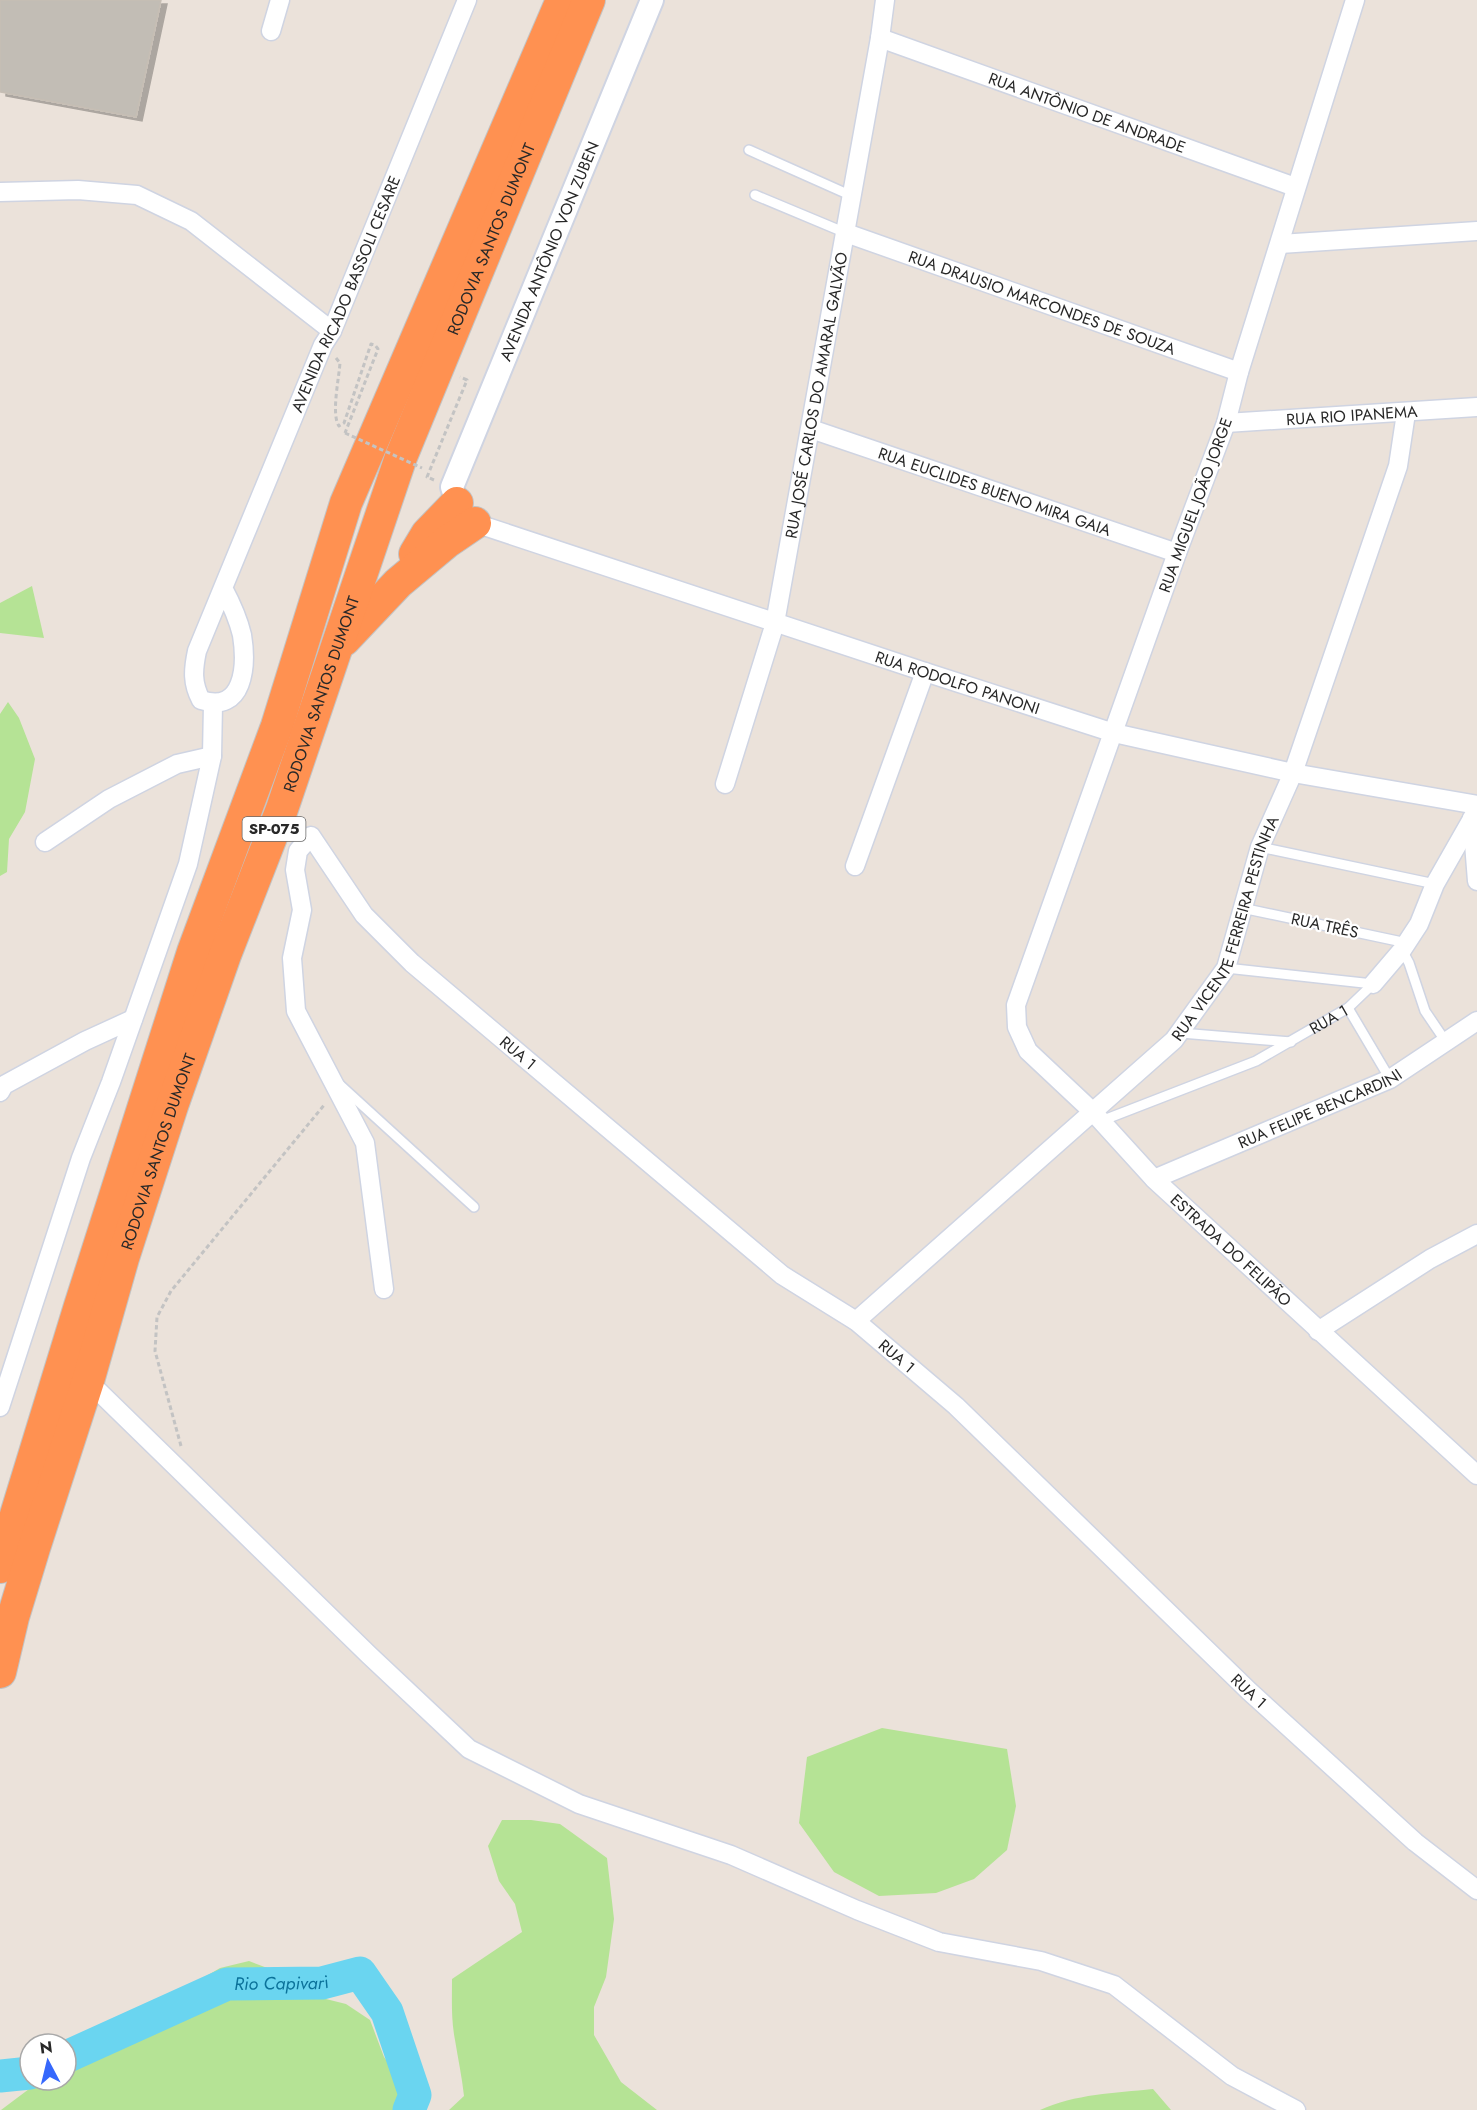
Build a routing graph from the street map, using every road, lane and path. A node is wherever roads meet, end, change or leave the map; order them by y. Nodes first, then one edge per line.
1 (280, 0) edge
2 (467, 0) edge
3 (562, 0) edge
4 (589, 0) edge
5 (652, 0) edge
6 (885, 0) edge
7 (1351, 1) edge
8 (271, 31) dead end
9 (880, 38) junction
10 (749, 150) dead end
11 (1295, 187) junction
12 (0, 192) edge
13 (755, 195) dead end
14 (852, 196) junction
15 (1477, 231) edge
16 (846, 233) junction
17 (1280, 244) junction
18 (328, 338) junction
19 (1239, 372) junction
20 (460, 377) dead end
21 (1477, 407) edge
22 (1406, 413) junction
23 (1226, 423) junction
24 (811, 429) junction
25 (422, 468) dead end
26 (461, 504) junction
27 (1177, 553) junction
28 (224, 588) junction
29 (776, 623) junction
30 (335, 650) junction
31 (925, 672) junction
32 (213, 704) junction
33 (1114, 733) junction
34 (212, 756) junction
35 (1293, 773) junction
36 (725, 784) dead end
37 (1475, 810) edge
38 (45, 842) dead end
39 (1260, 847) junction
40 (855, 866) dead end
41 (1477, 882) edge
42 (1435, 884) junction
43 (1242, 908) junction
44 (1405, 946) junction
45 (1226, 969) junction
46 (1373, 984) junction
47 (1016, 1005) joint
48 (1348, 1008) junction
49 (133, 1019) junction
50 (1477, 1021) edge
51 (1181, 1033) junction
52 (1446, 1041) junction
53 (1291, 1042) junction
54 (1390, 1079) junction
55 (333, 1082) junction
56 (0, 1092) edge
57 (1097, 1117) junction
58 (1154, 1179) junction
59 (474, 1207) dead end
60 (1477, 1234) edge
61 (384, 1289) dead end
62 (856, 1321) junction
63 (1318, 1331) junction
64 (88, 1381) junction
65 (0, 1407) edge
66 (182, 1448) dead end
67 (1477, 1475) edge
68 (0, 1567) edge
69 (0, 1672) edge
70 (1477, 1890) edge
71 (1296, 2110) edge

1 - 8 street
2 - 18 street, AVENIDA RICADO BASSOLI CESARE
3 - 68 highway, RODOVIA SANTOS DUMONT / SP-075
4 - 30 highway, RODOVIA SANTOS DUMONT / SP-075
5 - 26 street, AVENIDA ANTÔNIO VON ZUBEN
6 - 9 street, RUA JOSÉ CARLOS DO AMARAL GALVÃO
7 - 11 street, RUA MIGUEL JOÃO JORGE
9 - 11 street, RUA ANTÔNIO DE ANDRADE
9 - 14 street, RUA JOSÉ CARLOS DO AMARAL GALVÃO
10 - 14 lane
11 - 17 street, RUA MIGUEL JOÃO JORGE
12 - 18 street
13 - 16 lane
14 - 16 street, RUA JOSÉ CARLOS DO AMARAL GALVÃO
15 - 17 street
16 - 19 street, RUA DRAUSIO MARCONDES DE SOUZA
16 - 24 street, RUA JOSÉ CARLOS DO AMARAL GALVÃO
17 - 19 street, RUA MIGUEL JOÃO JORGE
18 - 25 path, bridge
18 - 28 street, AVENIDA RICADO BASSOLI CESARE
19 - 23 street, RUA MIGUEL JOÃO JORGE
20 - 26 path
21 - 22 street, RUA RIO IPANEMA
22 - 23 street, RUA RIO IPANEMA
22 - 35 street, RUA VICENTE FERREIRA PESTINHA
23 - 27 street, RUA MIGUEL JOÃO JORGE
24 - 27 street, RUA EUCLIDES BUENO MIRA GAIA
24 - 29 street, RUA JOSÉ CARLOS DO AMARAL GALVÃO
26 - 29 street, RUA RODOLFO PANONI
26 - 30 highway
27 - 33 street, RUA MIGUEL JOÃO JORGE
28 - 32 street, AVENIDA RICADO BASSOLI CESARE
28 - 32 street
29 - 31 street, RUA RODOLFO PANONI
29 - 36 street, RUA JOSÉ CARLOS DO AMARAL GALVÃO
30 - 64 highway, RODOVIA SANTOS DUMONT / SP-075
31 - 33 street, RUA RODOLFO PANONI
31 - 40 street
32 - 34 street
33 - 35 street, RUA RODOLFO PANONI
33 - 47 street, RUA MIGUEL JOÃO JORGE
34 - 38 street
34 - 49 street
35 - 37 street, RUA RODOLFO PANONI
35 - 39 street, RUA VICENTE FERREIRA PESTINHA
37 - 41 street
37 - 42 street, RUA 1
39 - 42 lane
39 - 43 street, RUA VICENTE FERREIRA PESTINHA
42 - 44 street, RUA 1
43 - 44 lane, RUA TRÊS
43 - 45 street, RUA VICENTE FERREIRA PESTINHA
44 - 46 street, RUA 1
44 - 52 lane
45 - 46 lane
45 - 51 street, RUA VICENTE FERREIRA PESTINHA
46 - 48 lane, RUA 1
47 - 57 street, ESTRADA DO FELIPÃO
48 - 53 lane, RUA 1
48 - 54 lane
49 - 56 street
49 - 65 street
50 - 52 street, RUA FELIPE BENCARDINI
51 - 53 lane
51 - 57 street, RUA VICENTE FERREIRA PESTINHA
52 - 54 street, RUA FELIPE BENCARDINI
53 - 57 lane, RUA 1
54 - 58 street, RUA FELIPE BENCARDINI
55 - 59 lane
55 - 61 street
55 - 62 street, RUA 1
55 - 66 path
57 - 58 street, ESTRADA DO FELIPÃO
57 - 62 street, RUA VICENTE FERREIRA PESTINHA
58 - 63 street, ESTRADA DO FELIPÃO
60 - 63 street
62 - 70 street, RUA 1
63 - 67 street, ESTRADA DO FELIPÃO
64 - 69 highway, RODOVIA SANTOS DUMONT / SP-075
64 - 71 street

